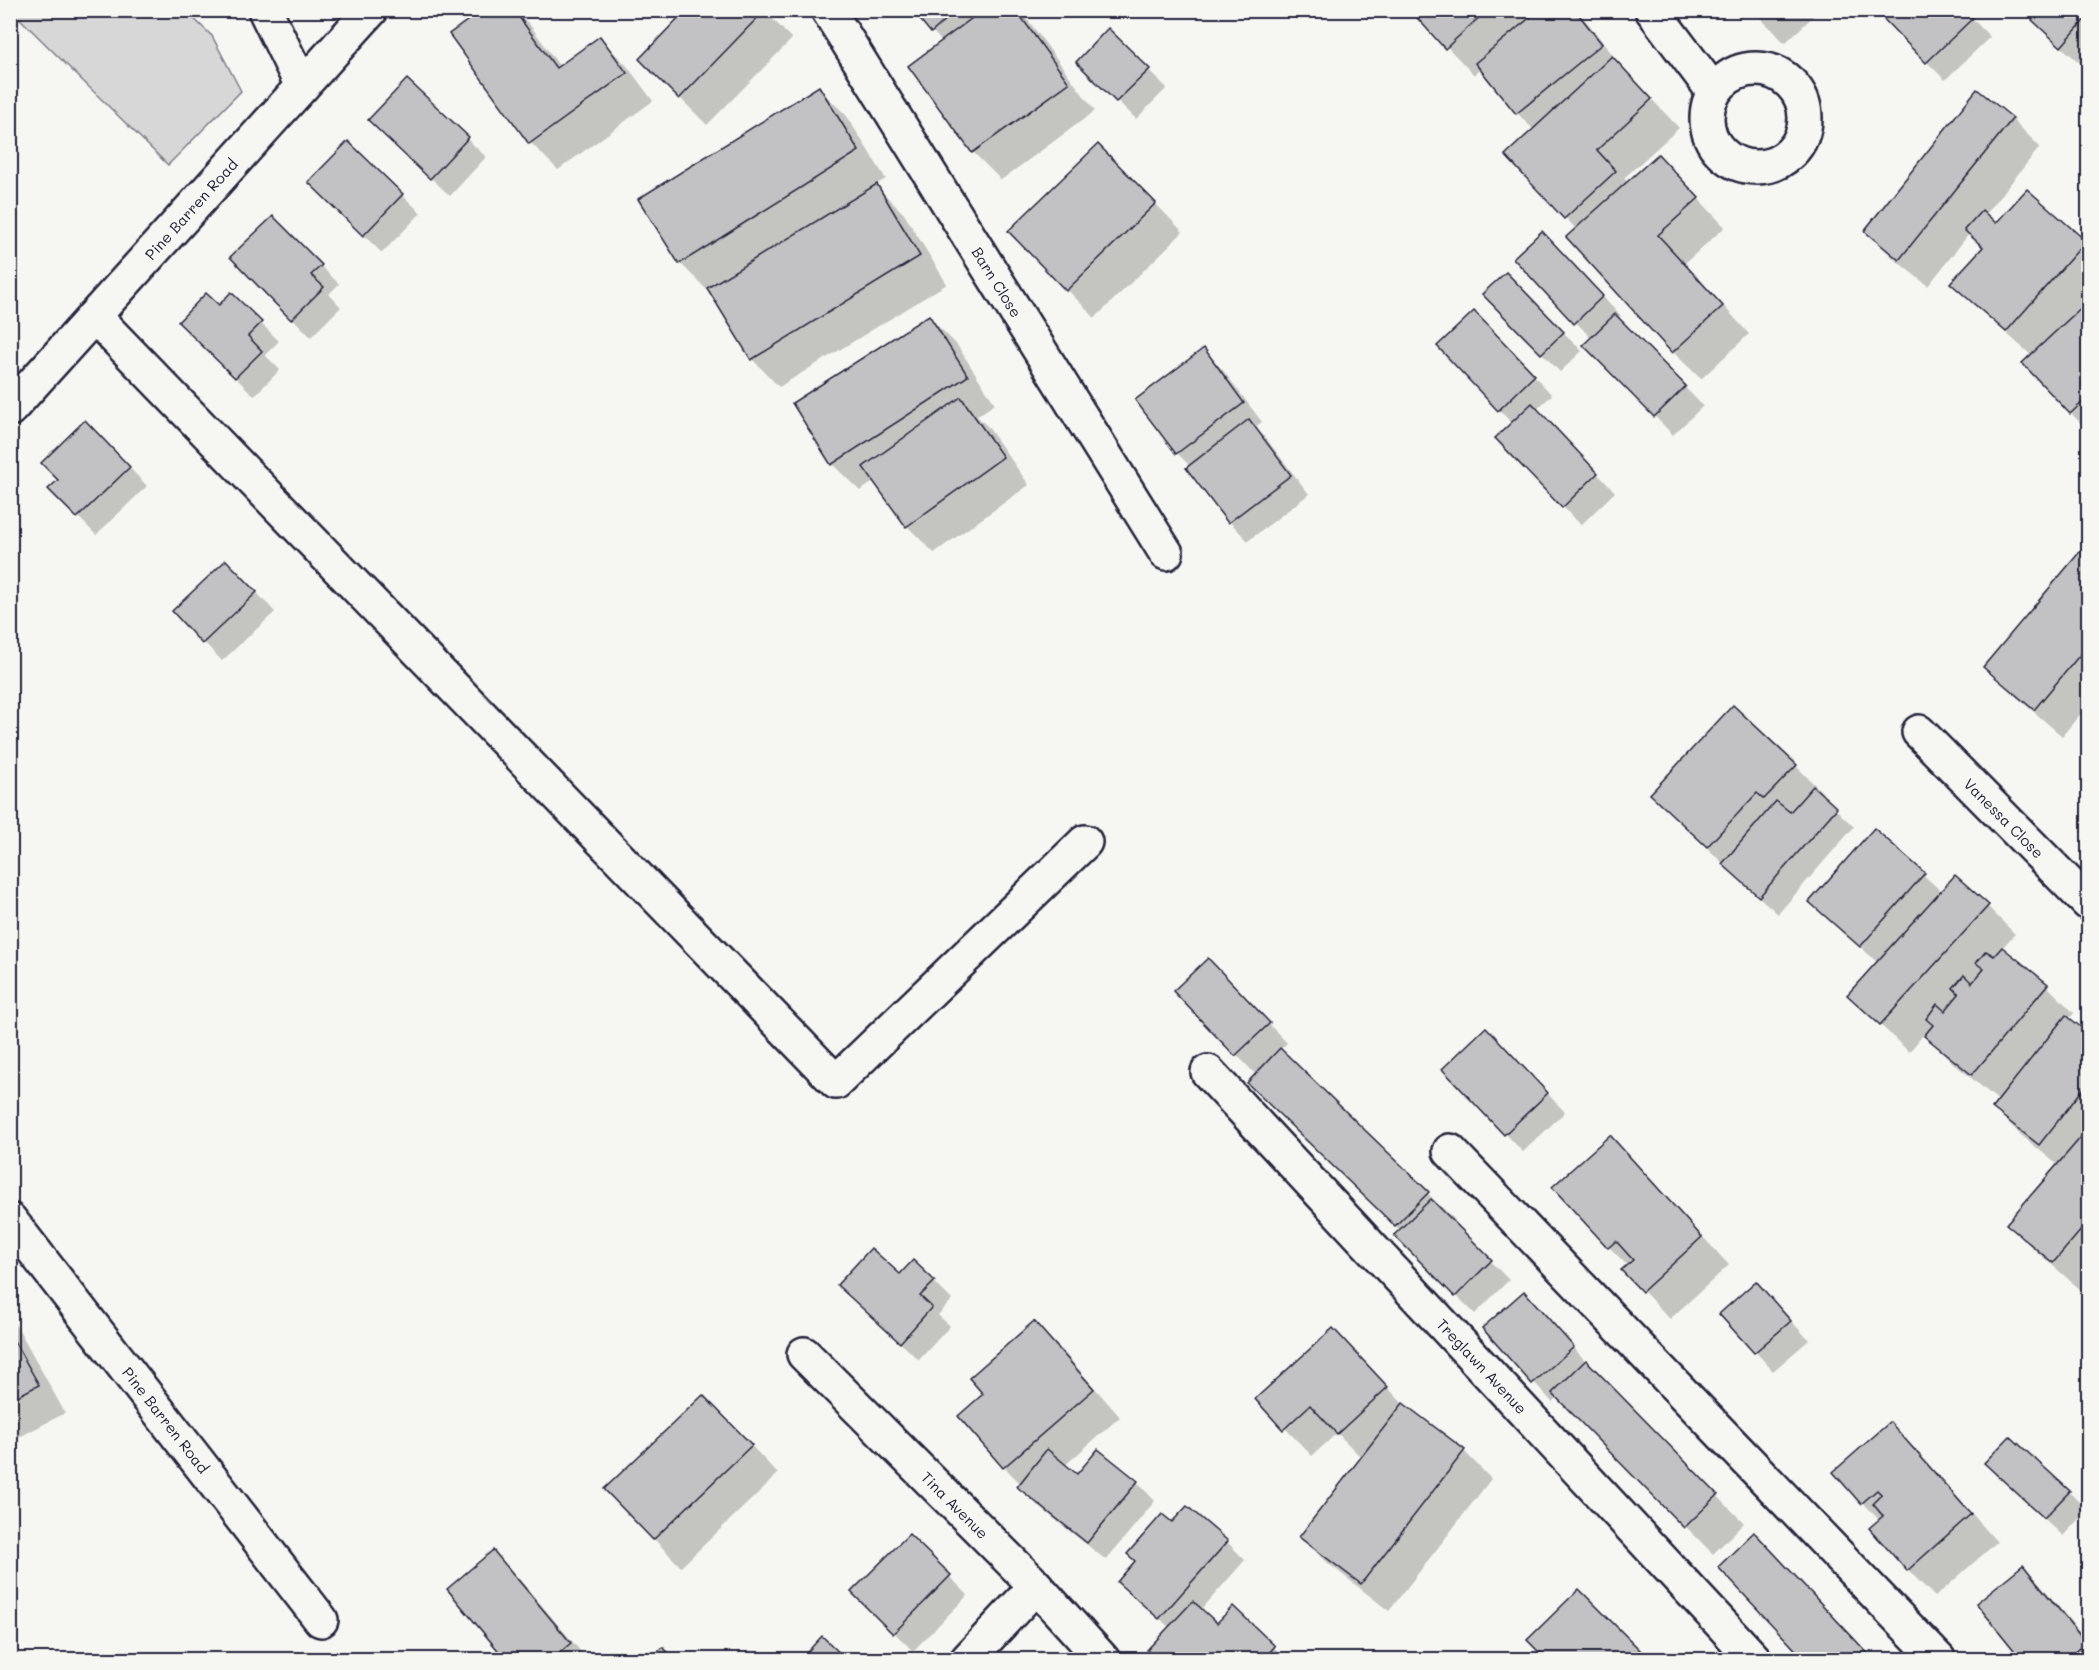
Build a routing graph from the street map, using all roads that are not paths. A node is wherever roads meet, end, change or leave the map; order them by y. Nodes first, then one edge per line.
1 (265, 10) edge
2 (371, 10) edge
3 (828, 10) edge
4 (1652, 10) edge
5 (302, 86) junction
6 (1714, 92) dead end
7 (94, 316) junction
8 (10, 409) edge
9 (1166, 553) dead end
10 (1919, 732) dead end
11 (1085, 842) dead end
12 (2088, 903) edge
13 (1208, 1072) dead end
14 (1450, 1151) dead end
15 (10, 1220) edge
16 (804, 1354) dead end
17 (1036, 1586) junction
18 (321, 1620) dead end
19 (967, 1659) edge
20 (1103, 1659) edge
21 (1755, 1659) edge
22 (1940, 1659) edge

1 - 5 street
2 - 5 street, Pine Barren Road
3 - 9 street, Barn Close
4 - 6 street
5 - 7 street, Pine Barren Road
7 - 8 street, Pine Barren Road
7 - 11 street
10 - 12 street, Vanessa Close
13 - 21 street, Treglawn Avenue
14 - 22 street
15 - 18 street, Pine Barren Road
16 - 17 street, Tina Avenue
17 - 19 street
17 - 20 street, Tina Avenue

